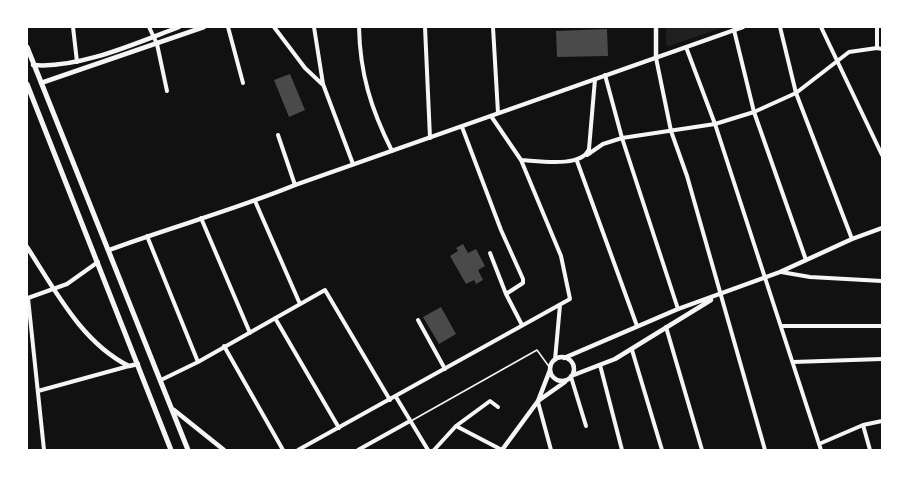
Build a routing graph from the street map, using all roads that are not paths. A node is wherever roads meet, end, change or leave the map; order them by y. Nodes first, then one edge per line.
1 (73, 27) edge
2 (149, 27) edge
3 (179, 27) edge
4 (204, 27) edge
5 (228, 27) edge
6 (274, 27) edge
7 (314, 27) edge
8 (359, 27) edge
9 (425, 27) edge
10 (493, 27) edge
11 (657, 27) edge
12 (743, 27) edge
13 (780, 27) edge
14 (821, 27) edge
15 (877, 27) edge
16 (734, 30) junction
17 (152, 37) junction
18 (157, 44) junction
19 (27, 47) edge
20 (686, 47) junction
21 (880, 48) edge
22 (656, 58) junction
23 (838, 61) junction
24 (77, 62) junction
25 (30, 66) edge
26 (605, 75) junction
27 (595, 79) junction
28 (41, 83) junction
29 (243, 83) dead end
30 (323, 84) junction
31 (28, 86) edge
32 (166, 91) dead end
33 (796, 93) junction
34 (754, 112) junction
35 (498, 113) junction
36 (490, 116) junction
37 (715, 124) junction
38 (462, 127) junction
39 (670, 132) junction
40 (278, 135) dead end
41 (430, 138) junction
42 (622, 138) junction
43 (392, 151) junction
44 (587, 155) junction
45 (882, 155) edge
46 (521, 160) junction
47 (577, 161) junction
48 (353, 164) junction
49 (295, 185) junction
50 (255, 201) junction
51 (201, 219) junction
52 (882, 228) edge
53 (147, 236) junction
54 (852, 239) junction
55 (27, 247) edge
56 (109, 250) junction
57 (490, 253) dead end
58 (806, 260) junction
59 (98, 262) junction
60 (780, 272) junction
61 (766, 277) junction
62 (882, 280) edge
63 (54, 288) junction
64 (506, 294) junction
65 (720, 294) junction
66 (28, 298) edge
67 (300, 304) junction
68 (560, 304) junction
69 (678, 309) junction
70 (275, 318) junction
71 (418, 320) dead end
72 (138, 321) junction
73 (522, 325) junction
74 (123, 326) junction
75 (637, 326) junction
76 (782, 326) junction
77 (882, 326) edge
78 (666, 327) junction
79 (250, 333) junction
80 (224, 346) junction
81 (632, 350) junction
82 (564, 358) junction
83 (882, 359) edge
84 (555, 360) junction
85 (198, 362) junction
86 (793, 362) junction
87 (138, 364) junction
88 (600, 365) junction
89 (129, 366) junction
90 (445, 369) junction
91 (550, 369) junction
92 (570, 377) junction
93 (161, 380) junction
94 (38, 391) junction
95 (396, 397) junction
96 (390, 400) junction
97 (538, 401) junction
98 (498, 407) dead end
99 (174, 410) junction
100 (410, 421) junction
101 (882, 421) edge
102 (863, 425) junction
103 (456, 426) junction
104 (586, 426) dead end
105 (339, 428) junction
106 (167, 439) junction
107 (819, 444) junction
108 (44, 450) edge
109 (164, 450) edge
110 (171, 450) edge
111 (188, 450) edge
112 (224, 450) edge
113 (283, 450) edge
114 (298, 450) edge
115 (358, 450) edge
116 (428, 450) edge
117 (434, 450) edge
118 (502, 450) edge
119 (551, 450) edge
120 (622, 450) edge
121 (662, 450) edge
122 (702, 450) edge
123 (765, 450) edge
124 (821, 450) edge
125 (870, 450) edge

1 - 24 street
2 - 17 street
3 - 17 street
4 - 18 street
5 - 29 street
6 - 30 street
7 - 30 street
8 - 43 street
9 - 41 street
10 - 35 street
11 - 22 street
12 - 16 street
13 - 33 street
14 - 23 street
15 - 21 street
16 - 20 street
16 - 34 street
17 - 18 street
17 - 24 street
18 - 28 street
18 - 32 street
19 - 25 main road
20 - 22 street
20 - 37 street
21 - 23 street
22 - 26 street
22 - 39 street
23 - 33 street
23 - 45 street
24 - 25 street
25 - 28 main road
26 - 27 street
26 - 42 street
27 - 35 street
27 - 44 street
28 - 31 main road
28 - 56 main road
30 - 48 street
31 - 59 main road
33 - 34 street
33 - 54 street
34 - 37 street
34 - 58 street
35 - 36 street
36 - 38 street
36 - 46 street
37 - 39 street
37 - 61 street
38 - 41 street
38 - 64 street
39 - 42 street
39 - 65 street
40 - 49 street
41 - 43 street
42 - 44 street
42 - 69 street
43 - 48 street
44 - 47 street
46 - 47 street
46 - 68 street
47 - 75 street
48 - 49 street
49 - 50 street
50 - 51 street
50 - 67 street
51 - 53 street
51 - 79 street
52 - 54 street
53 - 56 street
53 - 85 street
54 - 58 street
55 - 63 street
56 - 72 main road
57 - 64 street
58 - 60 street
59 - 63 street
59 - 74 main road
60 - 61 street
60 - 62 street
61 - 65 street
61 - 76 street
63 - 66 street
63 - 89 street
64 - 73 street
65 - 69 street
65 - 78 street
65 - 123 street
66 - 94 street
67 - 70 street
67 - 96 street
68 - 73 street
68 - 84 street
69 - 75 street
70 - 79 street
70 - 105 street
71 - 90 street
72 - 74 main road
72 - 93 main road
73 - 90 street
74 - 87 main road
75 - 82 street
76 - 77 street
76 - 86 street
78 - 81 street
78 - 122 street
79 - 80 street
80 - 85 street
80 - 113 street
81 - 88 street
81 - 121 street
82 - 84 street
82 - 92 street
83 - 86 street
84 - 91 street
85 - 93 street
86 - 107 street
87 - 89 street
87 - 106 main road
88 - 92 street
88 - 120 street
89 - 94 street
90 - 95 street
91 - 92 street
91 - 97 street
91 - 100 lane
92 - 97 street
92 - 104 street
93 - 99 main road
94 - 108 street
95 - 96 street
95 - 100 street
96 - 105 street
97 - 118 street
97 - 119 street
98 - 103 street
99 - 111 main road
99 - 112 street
100 - 115 street
100 - 116 street
101 - 102 street
102 - 107 street
102 - 125 street
103 - 117 street
103 - 118 street
105 - 114 street
106 - 109 main road
106 - 110 main road
107 - 124 street

